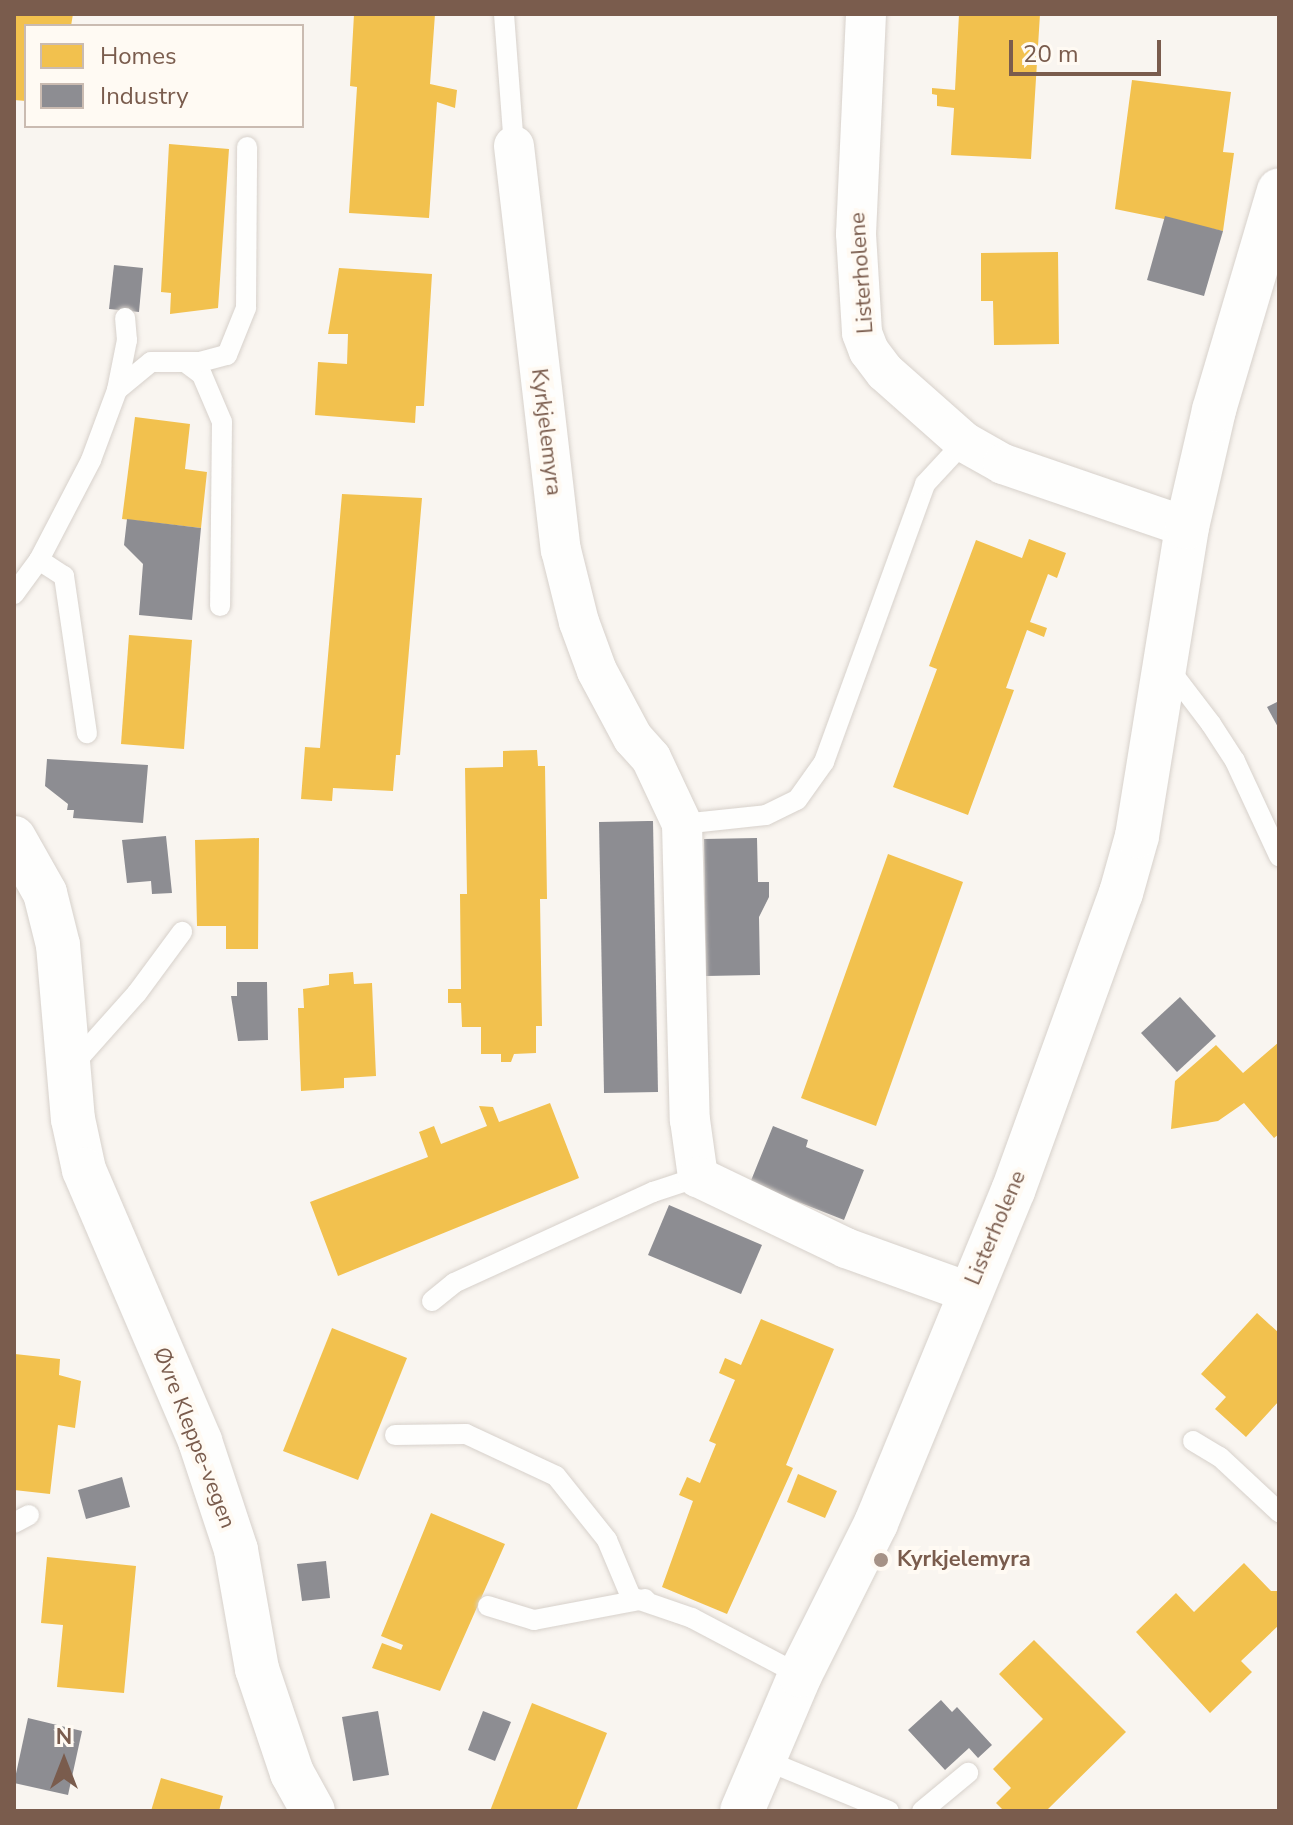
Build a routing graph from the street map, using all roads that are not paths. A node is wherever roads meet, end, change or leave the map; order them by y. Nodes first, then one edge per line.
1 (504, 14) edge
2 (866, 14) edge
3 (514, 146) joint
4 (247, 147) dead end
5 (1279, 190) edge
6 (125, 318) dead end
7 (185, 362) junction
8 (117, 390) junction
9 (964, 442) junction
10 (1187, 527) junction
11 (39, 560) junction
12 (14, 594) edge
13 (220, 606) dead end
14 (1162, 675) junction
15 (87, 733) dead end
16 (682, 824) junction
17 (14, 838) edge
18 (1279, 856) edge
19 (182, 932) dead end
20 (71, 1067) junction
21 (698, 1177) junction
22 (968, 1292) junction
23 (432, 1301) dead end
24 (395, 1435) dead end
25 (1193, 1441) dead end
26 (1279, 1512) edge
27 (645, 1599) junction
28 (488, 1606) dead end
29 (800, 1675) junction
30 (765, 1760) junction
31 (968, 1773) dead end
32 (313, 1811) edge
33 (742, 1811) edge
34 (889, 1811) edge
35 (922, 1811) edge

1 - 3 lane, Kyrkjelemyra
2 - 9 street, Listerholene
3 - 16 street, Kyrkjelemyra
4 - 7 lane
5 - 10 street, Listerholene
6 - 8 lane
7 - 8 lane
7 - 13 lane
8 - 11 lane
9 - 10 street, Listerholene
9 - 16 lane
10 - 14 street, Listerholene
11 - 12 lane
11 - 15 lane
14 - 18 lane
14 - 22 street, Listerholene
16 - 21 street, Kyrkjelemyra
17 - 20 street, Øvre Kleppe-vegen
19 - 20 lane
20 - 32 street, Øvre Kleppe-vegen
21 - 22 street
21 - 23 lane
22 - 29 street, Listerholene
24 - 27 lane
25 - 26 lane
27 - 28 lane
27 - 29 lane
29 - 30 street, Listerholene
30 - 33 street, Listerholene
30 - 34 lane
31 - 35 lane

